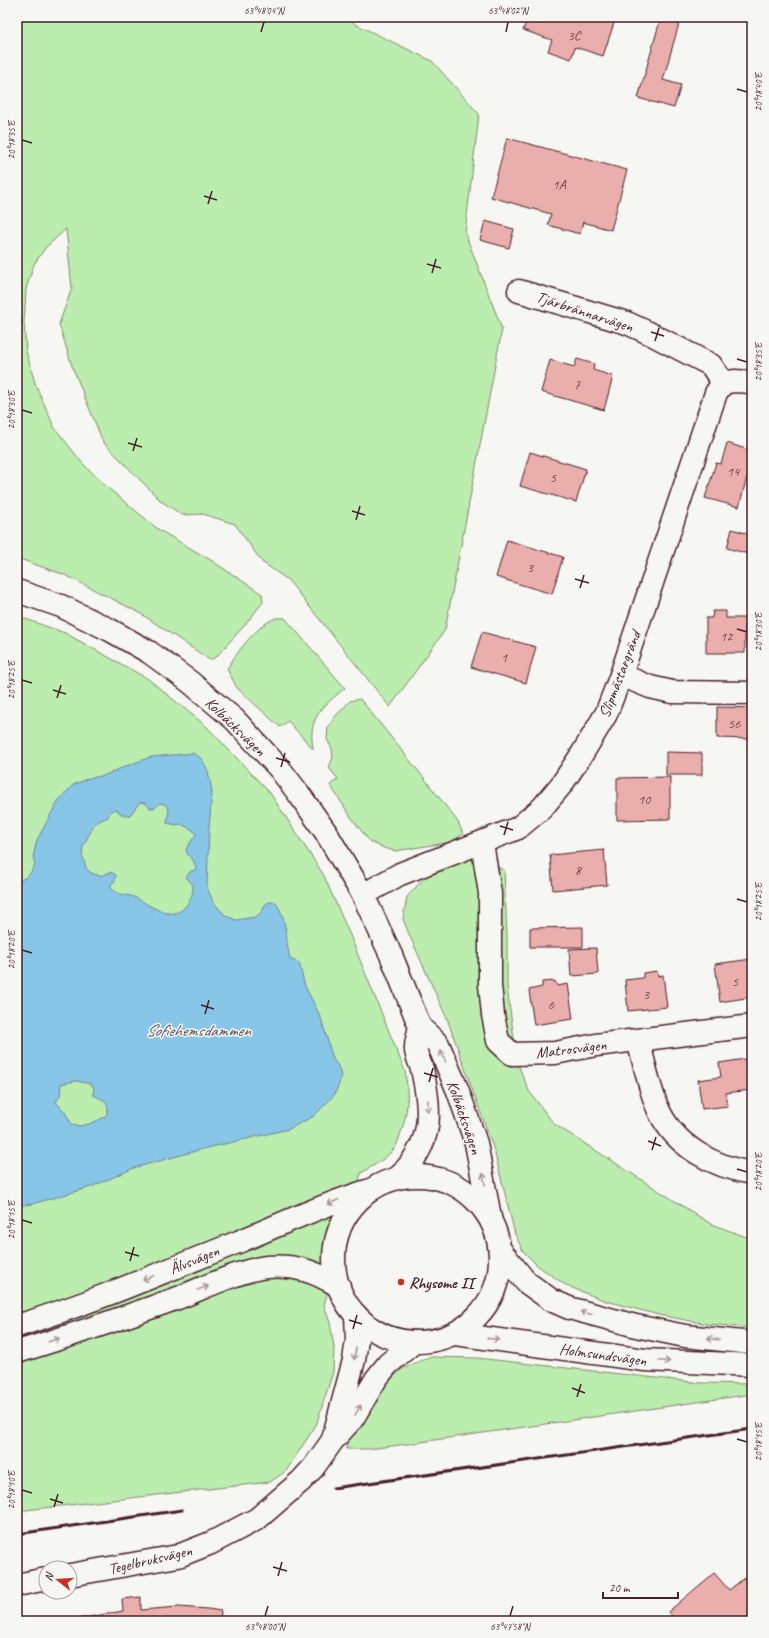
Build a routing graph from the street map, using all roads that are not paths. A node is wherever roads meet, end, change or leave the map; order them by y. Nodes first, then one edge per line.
1 (519, 291) dead end
2 (752, 382) edge
3 (723, 383) junction
4 (17, 591) edge
5 (621, 675) junction
6 (752, 693) edge
7 (482, 843) junction
8 (363, 895) junction
9 (752, 1026) edge
10 (420, 1027) junction
11 (638, 1041) junction
12 (752, 1173) edge
13 (399, 1177) junction
14 (370, 1190) junction
15 (490, 1217) junction
16 (501, 1252) junction
17 (338, 1286) junction
18 (356, 1316) junction
19 (17, 1326) edge
20 (455, 1334) junction
21 (414, 1342) junction
22 (752, 1343) edge
23 (17, 1352) edge
24 (752, 1365) edge
25 (332, 1440) junction
26 (78, 1574) edge
27 (38, 1581) edge
28 (17, 1585) edge

1 - 3 main road, Tjärbrännarvägen
2 - 3 main road
3 - 5 main road, Slipmästargränd
4 - 8 main road, Kolbäcksvägen
5 - 6 main road
5 - 7 main road, Slipmästargränd
7 - 8 main road, Slipmästargränd
7 - 11 main road, Matrosvägen
8 - 10 main road, Kolbäcksvägen
9 - 11 main road, Matrosvägen
10 -> 13 main road, Kolbäcksvägen
15 -> 10 main road, Kolbäcksvägen
11 - 12 main road
13 - 14 main road
13 - 15 main road
14 - 17 main road
14 -> 19 main road, Älvsvägen
15 - 16 main road
16 - 20 main road
22 -> 16 main road, Holmsundsvägen
17 - 18 main road
23 -> 17 main road, Älvsvägen
18 - 21 main road
18 -> 25 main road, Tegelbruksvägen
20 - 21 main road
20 -> 24 main road, Holmsundsvägen
25 -> 21 main road, Tegelbruksvägen
25 - 26 main road, Tegelbruksvägen
27 - 28 main road

